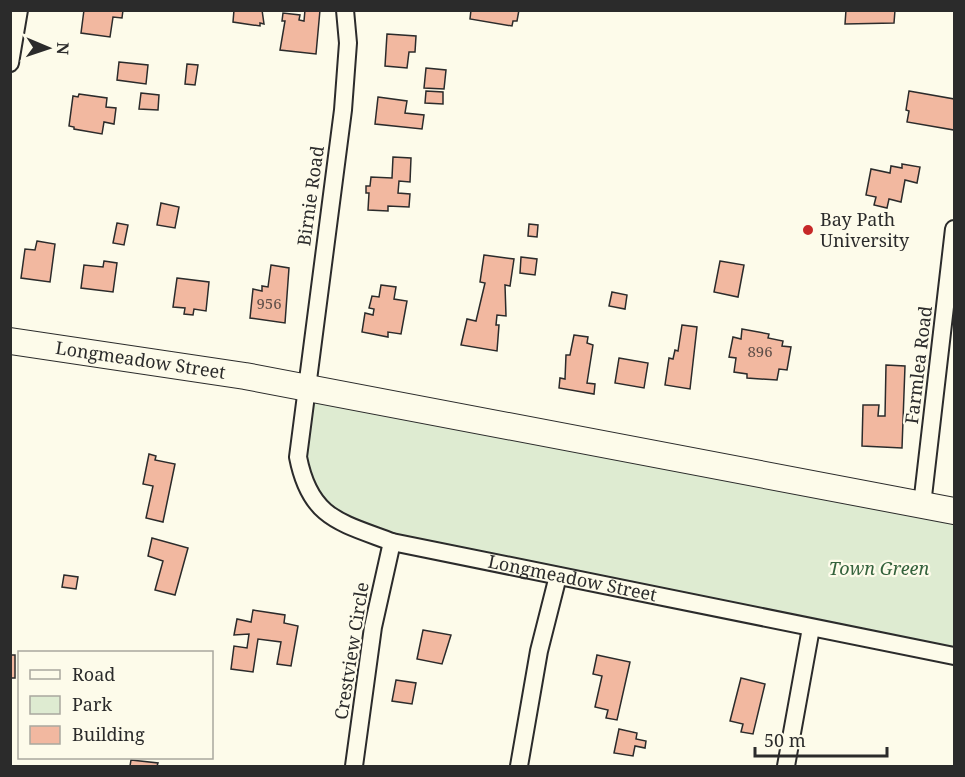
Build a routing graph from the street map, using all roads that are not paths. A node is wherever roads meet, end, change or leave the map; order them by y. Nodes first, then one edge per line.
1 (19, 10) edge
2 (345, 10) edge
3 (10, 63) edge
4 (954, 229) edge
5 (10, 341) edge
6 (307, 387) junction
7 (922, 506) junction
8 (954, 511) edge
9 (392, 542) junction
10 (558, 576) junction
11 (811, 628) junction
12 (954, 656) edge
13 (354, 766) edge
14 (519, 766) edge
15 (786, 766) edge

1 - 3 street
2 - 6 street, Birnie Road
4 - 7 street, Farmlea Road
5 - 6 main road, Longmeadow Street
6 - 7 main road, Longmeadow Street
6 - 9 street, Longmeadow Street
7 - 8 main road, Longmeadow Street
9 - 10 street, Longmeadow Street
9 - 13 street, Crestview Circle
10 - 11 street, Longmeadow Street
10 - 14 street
11 - 12 street, Longmeadow Street
11 - 15 street

